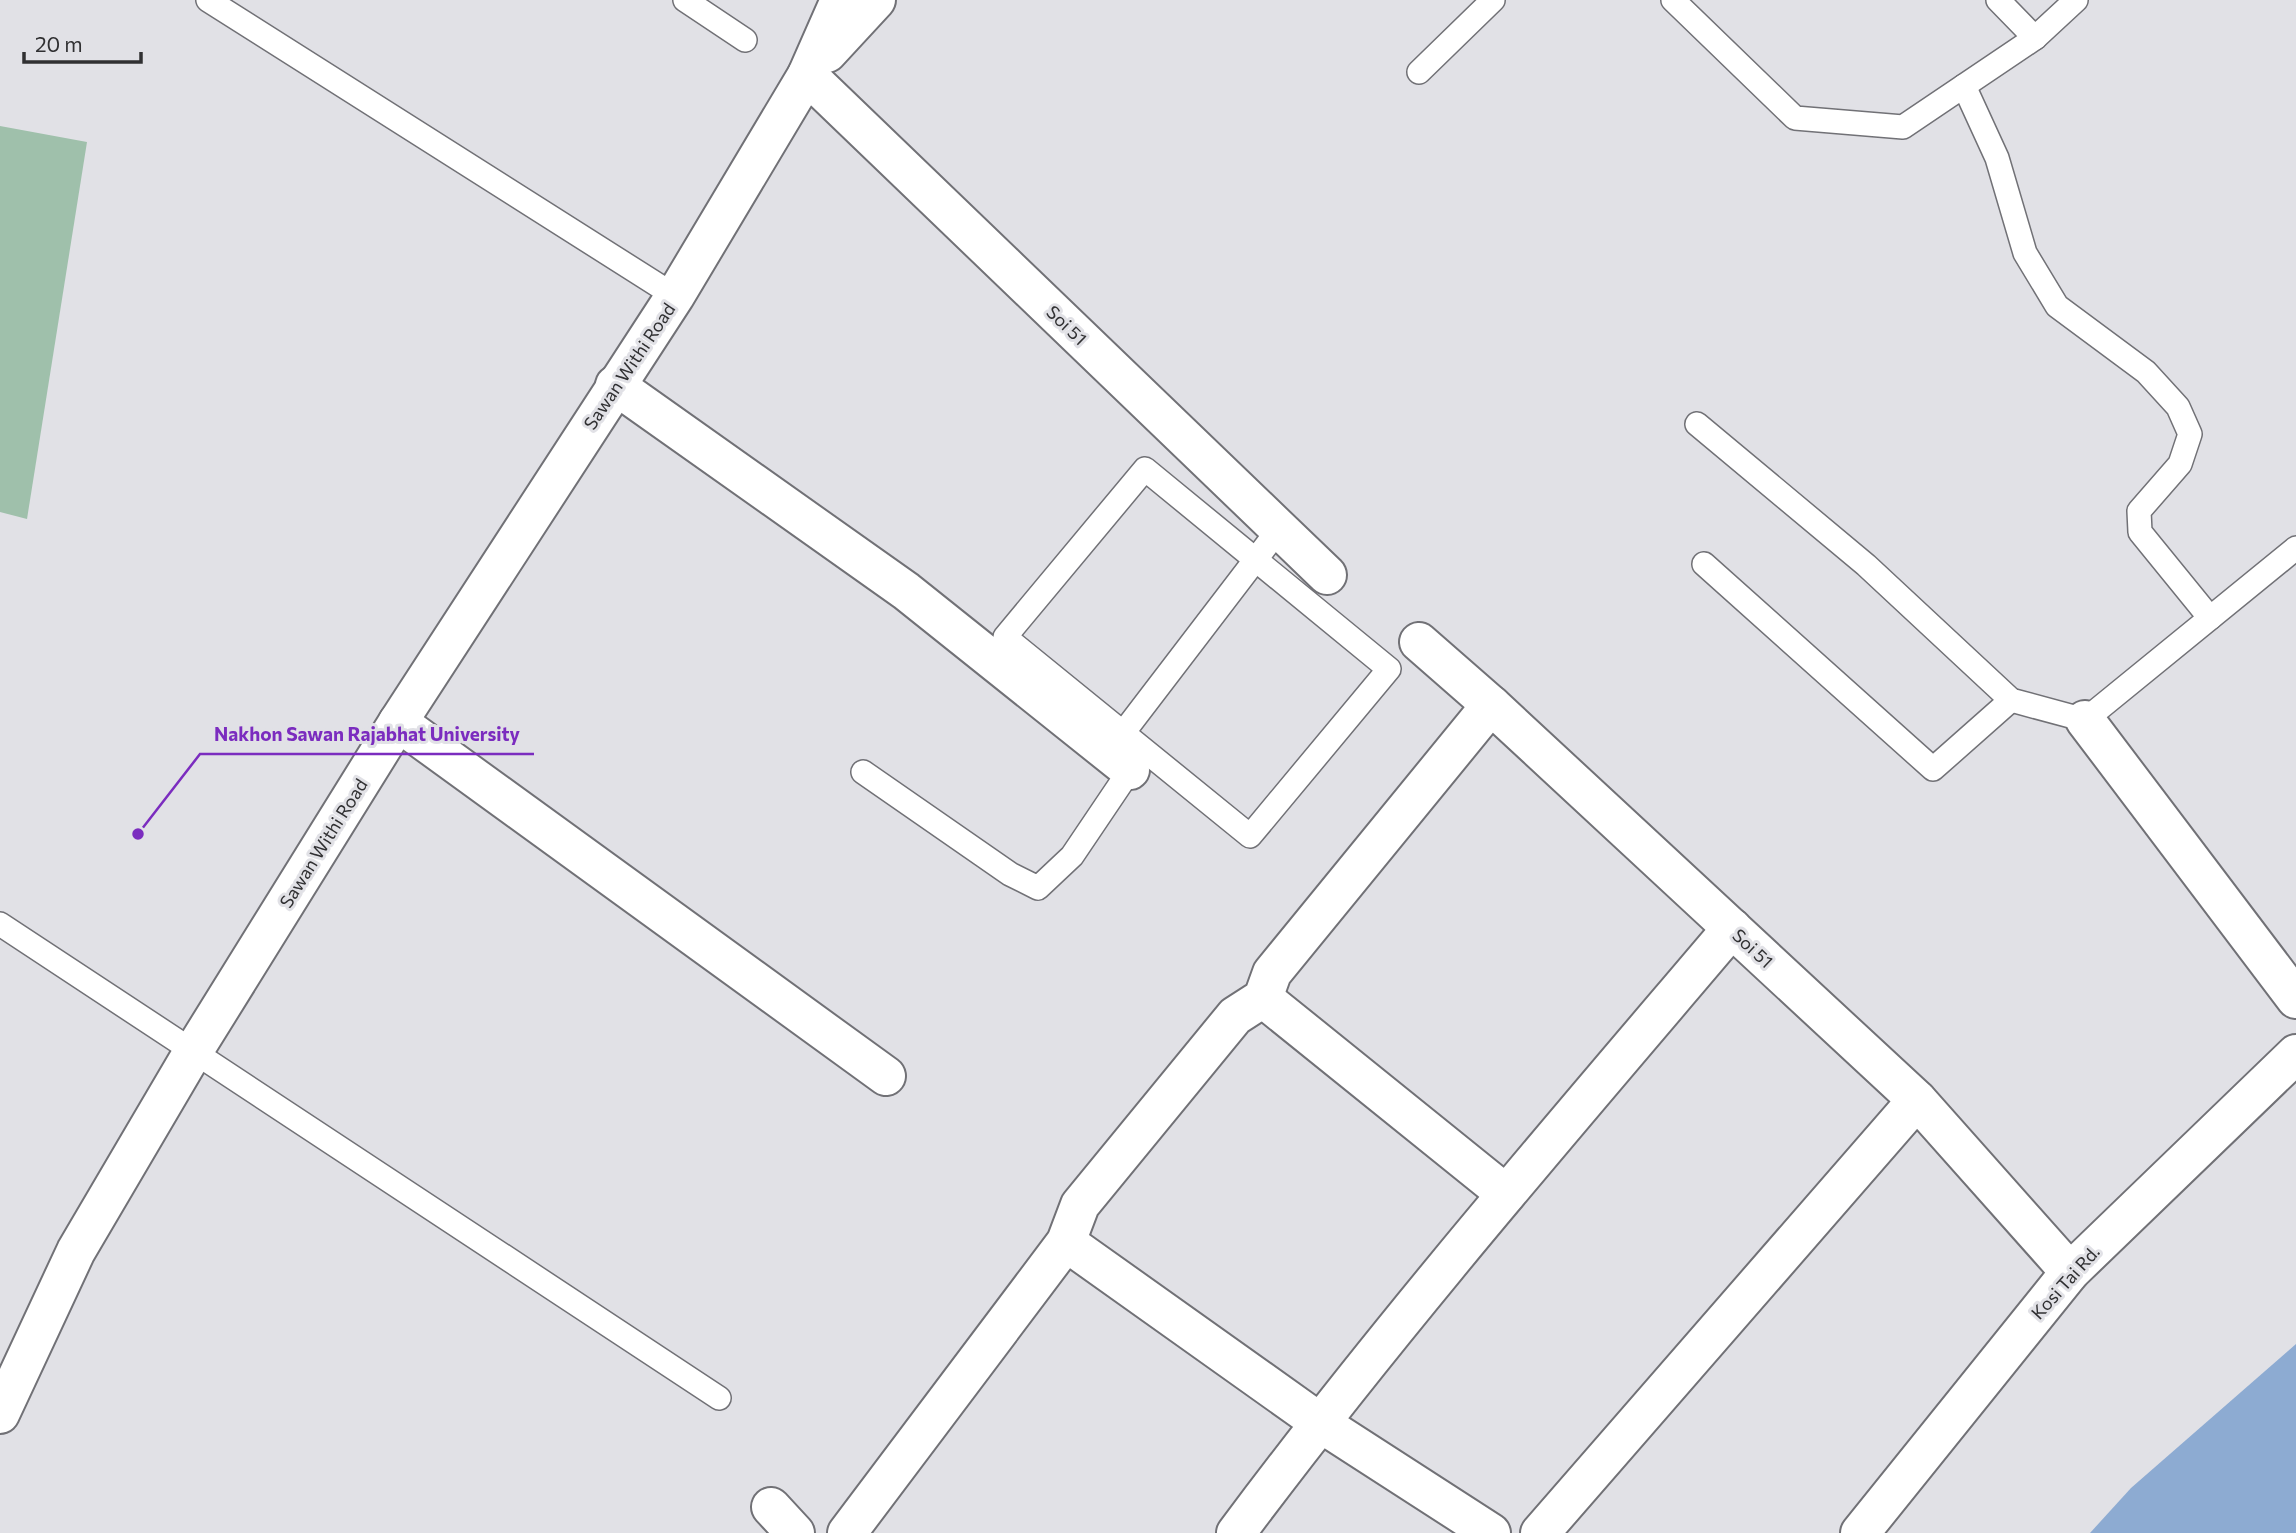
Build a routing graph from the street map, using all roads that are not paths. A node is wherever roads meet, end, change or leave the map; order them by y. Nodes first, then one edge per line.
1 (208, 0) edge
2 (685, 0) edge
3 (840, 0) edge
4 (876, 0) edge
5 (1673, 0) edge
6 (1998, 0) edge
7 (2076, 0) edge
8 (1489, 1) edge
9 (2035, 38) junction
10 (746, 40) dead end
11 (1419, 72) dead end
12 (807, 75) junction
13 (1964, 86) junction
14 (675, 296) junction
15 (615, 385) junction
16 (1697, 424) dead end
17 (1279, 529) junction
18 (2296, 548) edge
19 (1256, 560) junction
20 (1704, 564) dead end
21 (1327, 575) dead end
22 (2210, 618) junction
23 (1419, 642) dead end
24 (2011, 700) junction
25 (1491, 705) junction
26 (2085, 720) junction
27 (398, 722) junction
28 (1127, 751) junction
29 (863, 772) dead end
30 (0, 924) edge
31 (1732, 928) junction
32 (1264, 998) junction
33 (2296, 999) edge
34 (194, 1052) junction
35 (2296, 1054) edge
36 (886, 1076) dead end
37 (1917, 1100) junction
38 (1506, 1194) junction
39 (1066, 1242) junction
40 (2070, 1272) junction
41 (719, 1398) dead end
42 (0, 1414) edge
43 (1319, 1422) junction
44 (847, 1533) edge
45 (1236, 1533) edge
46 (1492, 1533) edge
47 (1540, 1533) edge
48 (1860, 1533) edge

1 - 14 lane
2 - 10 lane
3 - 12 street, Sawan Withi Road
4 - 12 street, Sawan Withi Road
5 - 13 lane
6 - 9 lane
7 - 9 lane
8 - 11 lane
9 - 13 lane
12 - 14 street, Sawan Withi Road
12 - 17 street, Soi 51
13 - 22 lane
14 - 15 street, Sawan Withi Road
15 - 27 street, Sawan Withi Road
15 - 28 street
16 - 24 lane
17 - 19 lane
17 - 21 street, Soi 51
18 - 22 lane
19 - 28 lane
19 - 28 lane
19 - 28 lane
20 - 24 lane
22 - 26 lane
23 - 25 street, Soi 51
24 - 26 lane
25 - 31 street, Soi 51
25 - 32 street
26 - 33 street
27 - 34 street, Sawan Withi Road
27 - 36 street
28 - 29 lane
30 - 34 lane
31 - 37 street, Soi 51
31 - 38 street
32 - 38 street
32 - 39 street
34 - 41 lane
34 - 42 street, Sawan Withi Road
35 - 40 street, Kosi Tai Rd.
37 - 40 street, Soi 51
37 - 47 street
38 - 43 street
39 - 43 street
39 - 44 street
40 - 48 street, Kosi Tai Rd.
43 - 45 street
43 - 46 street

